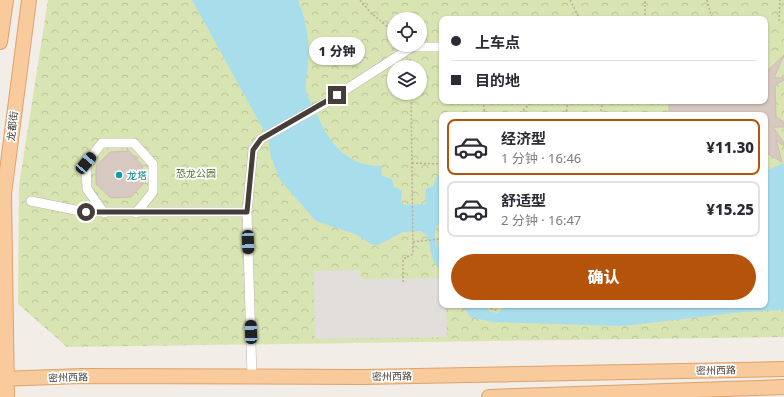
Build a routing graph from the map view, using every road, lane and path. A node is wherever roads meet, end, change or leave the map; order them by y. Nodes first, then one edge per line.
1 (6, 0) edge
2 (29, 0) edge
3 (360, 0) edge
4 (570, 0) edge
5 (645, 0) edge
6 (707, 0) edge
7 (780, 0) edge
8 (578, 16) edge
9 (645, 16) edge
10 (711, 16) edge
11 (779, 21) dead end
12 (387, 26) edge
13 (0, 42) edge
14 (439, 48) edge
15 (411, 100) edge
16 (530, 104) edge
17 (521, 112) edge
18 (412, 163) junction
19 (439, 164) edge
20 (31, 201) dead end
21 (247, 212) junction
22 (104, 213) junction
23 (136, 213) junction
24 (438, 239) edge
25 (413, 240) junction
26 (403, 282) dead end
27 (784, 369) edge
28 (252, 377) junction
29 (4, 379) edge
30 (784, 387) edge
31 (7, 397) edge
32 (489, 397) edge

1 - 13 main road
2 - 29 main road, 龙都街
3 - 12 path
4 - 8 path
5 - 9 path
6 - 10 path
7 - 11 path
14 - 21 street
15 - 18 path
16 - 17 path
18 - 19 path
18 - 25 path
20 - 22 street
21 - 23 street
21 - 28 street
22 - 23 street
22 - 23 street
24 - 25 path
25 - 26 path
27 - 28 main road, 密州西路
28 - 29 main road, 密州西路
29 - 31 main road, 龙都街
30 - 32 main road, 密州西路

